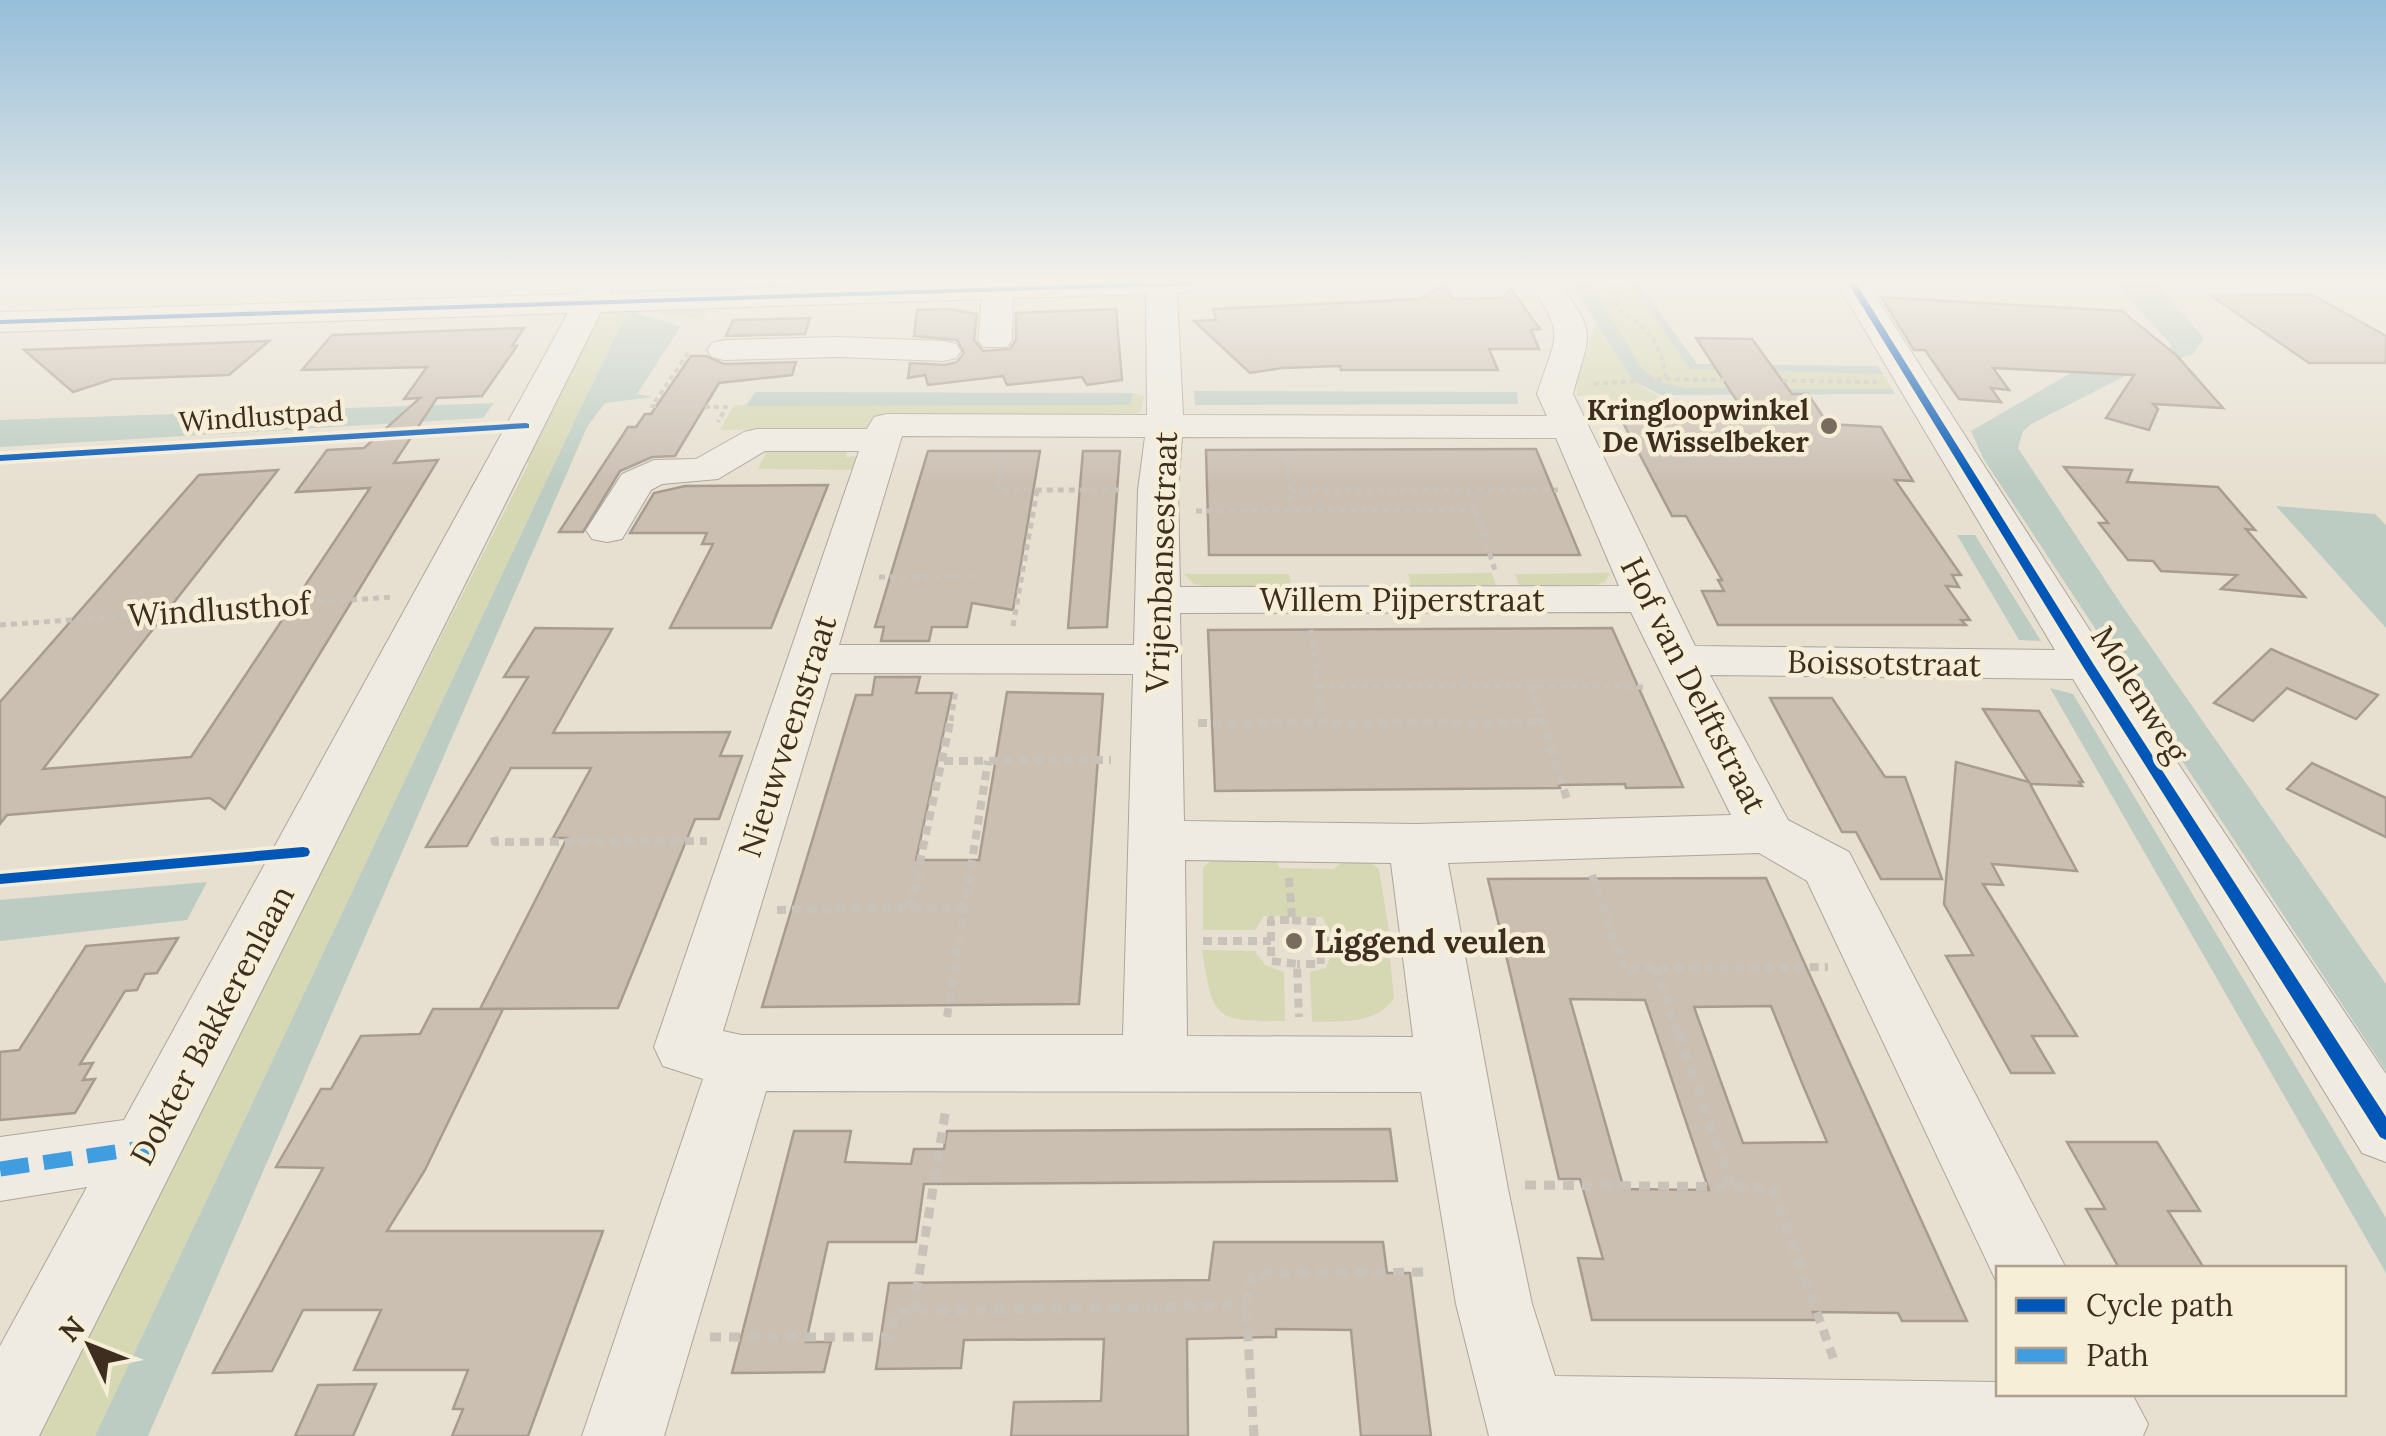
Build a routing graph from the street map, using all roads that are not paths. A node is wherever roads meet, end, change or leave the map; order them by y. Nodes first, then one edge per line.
1 (565, 350) edge
2 (918, 350) edge
3 (1163, 350) edge
4 (1568, 350) edge
5 (1894, 350) edge
6 (944, 351) dead end
7 (1165, 424) junction
8 (1571, 427) junction
9 (884, 433) junction
10 (607, 530) dead end
11 (1648, 599) junction
12 (1158, 600) junction
13 (812, 660) junction
14 (1157, 660) junction
15 (2088, 665) junction
16 (1686, 674) junction
17 (1768, 833) junction
18 (1157, 840) junction
19 (1417, 844) junction
20 (714, 1055) junction
21 (1155, 1063) junction
22 (1448, 1066) junction
23 (2386, 1132) edge
24 (148, 1146) junction
25 (0, 1170) edge
26 (2029, 1266) edge
27 (2104, 1418) edge
28 (1529, 1426) edge
29 (0, 1427) edge
30 (623, 1436) edge

1 - 24 street, Dokter Bakkerenlaan
2 - 6 street
3 - 7 street, Vrijenbansestraat
4 - 8 street, Hof van Delftstraat
5 - 15 street, Molenweg
7 - 8 street
7 - 9 street
7 - 12 street, Vrijenbansestraat
8 - 11 street, Hof van Delftstraat
9 - 10 street
9 - 13 street, Nieuwveenstraat
11 - 12 street, Willem Pijperstraat
11 - 16 street, Hof van Delftstraat
12 - 14 street, Vrijenbansestraat
13 - 14 street
13 - 20 street, Nieuwveenstraat
14 - 18 street, Vrijenbansestraat
15 - 16 street, Boissotstraat
15 - 23 street, Molenweg
16 - 17 street, Hof van Delftstraat
17 - 19 street
17 - 26 street, Hof van Delftstraat
18 - 19 street
18 - 21 street, Vrijenbansestraat
19 - 22 street
20 - 21 street
20 - 30 street, Nieuwveenstraat
21 - 22 street
22 - 28 street
24 - 25 street
24 - 29 street, Dokter Bakkerenlaan
27 - 28 street

